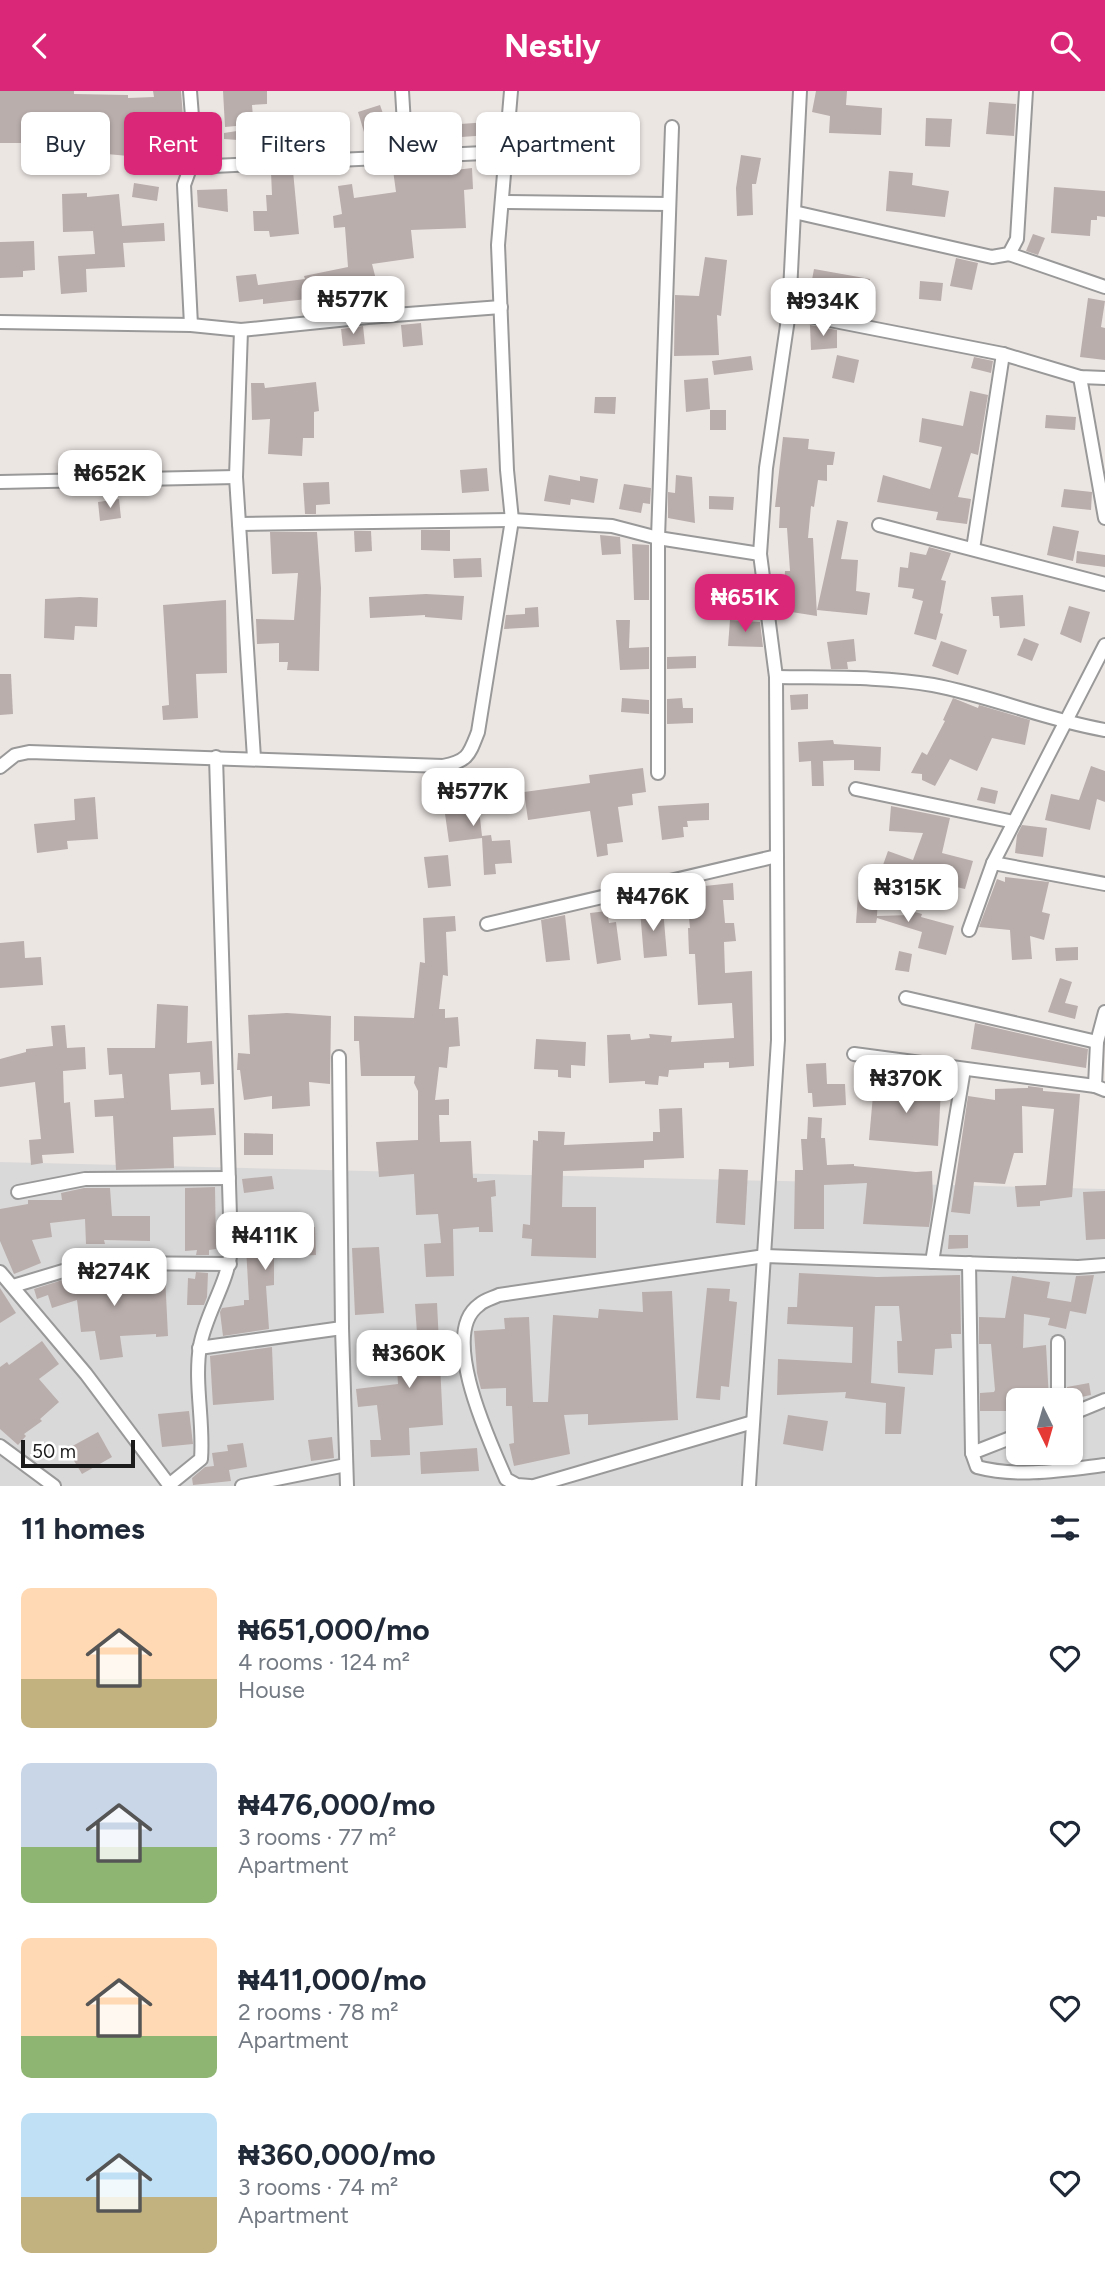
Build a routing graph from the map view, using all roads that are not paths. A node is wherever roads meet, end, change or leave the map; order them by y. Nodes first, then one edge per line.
1 (190, 91) edge
2 (402, 91) edge
3 (511, 91) edge
4 (800, 91) edge
5 (1027, 91) edge
6 (192, 112) edge
7 (403, 112) edge
8 (509, 112) edge
9 (672, 127) dead end
10 (364, 159) edge
11 (222, 166) edge
12 (186, 175) edge
13 (504, 175) edge
14 (503, 202) junction
15 (668, 204) junction
16 (794, 212) junction
17 (1009, 254) junction
18 (1105, 287) edge
19 (501, 307) junction
20 (789, 312) junction
21 (0, 321) edge
22 (191, 325) junction
23 (241, 330) junction
24 (1003, 355) junction
25 (1080, 377) junction
26 (1105, 378) edge
27 (236, 477) junction
28 (0, 482) edge
29 (1105, 517) edge
30 (512, 520) junction
31 (239, 524) junction
32 (879, 525) dead end
33 (658, 538) junction
34 (972, 549) junction
35 (760, 554) junction
36 (1105, 583) edge
37 (1105, 645) edge
38 (776, 677) junction
39 (1064, 723) junction
40 (1105, 730) edge
41 (216, 757) junction
42 (254, 758) junction
43 (0, 767) edge
44 (658, 773) dead end
45 (856, 789) dead end
46 (1014, 822) junction
47 (778, 856) junction
48 (993, 863) junction
49 (1105, 884) edge
50 (487, 924) dead end
51 (970, 930) dead end
52 (906, 998) dead end
53 (1105, 1012) edge
54 (1097, 1042) junction
55 (854, 1054) dead end
56 (339, 1057) dead end
57 (964, 1069) junction
58 (1100, 1088) edge
59 (229, 1178) junction
60 (18, 1192) dead end
61 (765, 1256) junction
62 (932, 1262) junction
63 (969, 1263) junction
64 (230, 1264) junction
65 (1105, 1265) edge
66 (0, 1272) edge
67 (13, 1286) junction
68 (342, 1328) junction
69 (1058, 1342) dead end
70 (199, 1348) junction
71 (1058, 1388) edge
72 (1105, 1400) edge
73 (1083, 1410) edge
74 (754, 1422) junction
75 (1006, 1440) edge
76 (0, 1446) edge
77 (972, 1453) junction
78 (346, 1465) junction
79 (1105, 1465) edge
80 (170, 1485) edge
81 (54, 1486) edge
82 (242, 1486) edge
83 (347, 1486) edge
84 (532, 1486) edge
85 (749, 1486) edge

1 - 6 street
2 - 7 street
3 - 8 street
4 - 16 street
5 - 17 street
9 - 15 street
10 - 11 street
12 - 22 street
13 - 14 street
14 - 15 street
14 - 19 street
15 - 33 street
16 - 17 street
16 - 20 street
17 - 18 street
19 - 23 street
19 - 30 street
20 - 24 street
20 - 35 street
21 - 22 street
22 - 23 street
23 - 27 street
24 - 25 street
24 - 34 street
25 - 26 street
25 - 29 street
27 - 28 street
27 - 31 street
30 - 31 street
30 - 33 street
30 - 42 street
31 - 42 street
32 - 34 street
33 - 35 street
33 - 44 street
34 - 36 street
35 - 38 street
37 - 39 street
38 - 39 street
38 - 47 street
39 - 40 street
39 - 46 street
41 - 42 street
41 - 43 street
41 - 59 street
45 - 46 street
46 - 48 street
47 - 50 street
47 - 61 street
48 - 49 street
48 - 51 street
52 - 54 street
53 - 54 street
54 - 58 street
55 - 57 street
56 - 68 street
57 - 58 street
57 - 62 street
59 - 60 street
59 - 64 street
61 - 62 street
61 - 74 street
61 - 84 street
62 - 63 street
63 - 65 street
63 - 77 street
64 - 67 street
64 - 70 street
66 - 67 street
67 - 80 street
68 - 70 street
68 - 78 street
69 - 71 street
70 - 80 street
72 - 73 street
74 - 84 street
74 - 85 street
75 - 77 street
76 - 81 street
77 - 79 street
78 - 82 street
78 - 83 street

